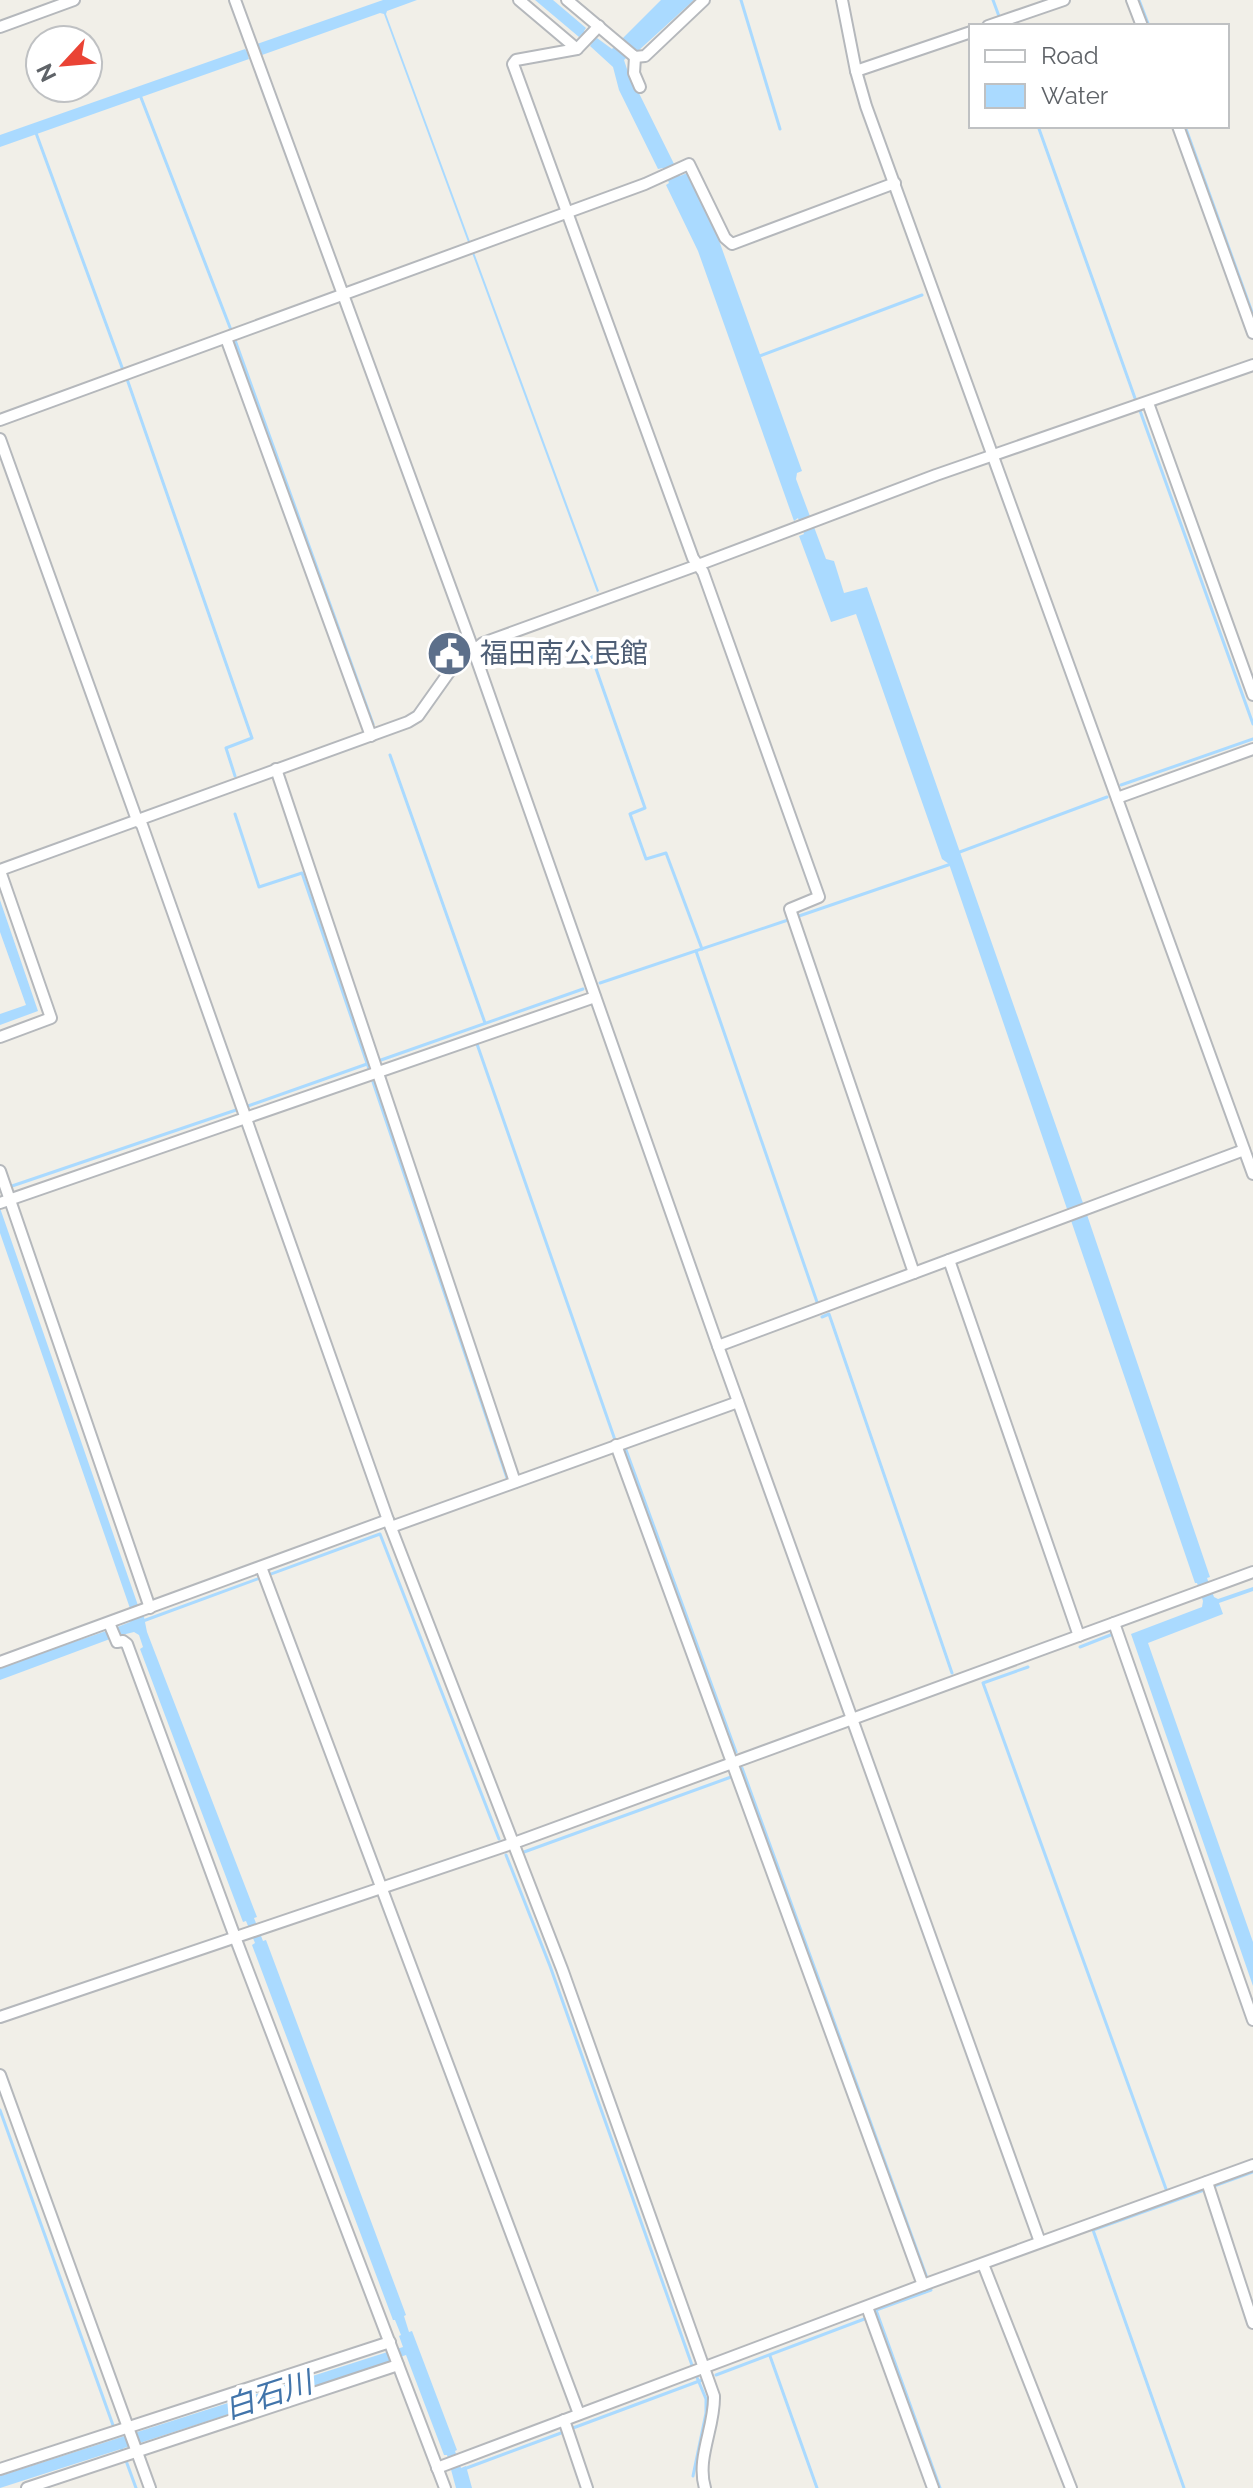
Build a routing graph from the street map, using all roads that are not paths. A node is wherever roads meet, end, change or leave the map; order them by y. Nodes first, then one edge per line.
1 (74, 0) edge
2 (235, 0) edge
3 (519, 0) edge
4 (567, 0) edge
5 (704, 0) edge
6 (842, 0) edge
7 (1064, 0) edge
8 (1132, 0) edge
9 (997, 23) edge
10 (1141, 24) edge
11 (0, 27) edge
12 (595, 30) junction
13 (969, 33) edge
14 (580, 46) junction
15 (634, 56) junction
16 (856, 71) junction
17 (640, 87) dead end
18 (1179, 128) edge
19 (895, 183) junction
20 (568, 213) junction
21 (343, 296) junction
22 (1253, 333) edge
23 (226, 338) junction
24 (1253, 365) edge
25 (1141, 405) junction
26 (0, 420) edge
27 (0, 439) edge
28 (992, 455) junction
29 (698, 565) junction
30 (473, 649) junction
31 (1253, 695) edge
32 (371, 736) junction
33 (1253, 749) edge
34 (276, 769) junction
35 (1117, 798) junction
36 (137, 820) junction
37 (0, 871) edge
38 (595, 997) junction
39 (0, 1037) edge
40 (377, 1072) junction
41 (245, 1117) junction
42 (1244, 1150) junction
43 (0, 1171) edge
44 (1253, 1172) edge
45 (5, 1196) edge
46 (949, 1260) junction
47 (914, 1273) junction
48 (718, 1346) junction
49 (738, 1402) junction
50 (616, 1445) junction
51 (515, 1482) junction
52 (389, 1524) junction
53 (1253, 1572) edge
54 (263, 1573) junction
55 (148, 1609) junction
56 (109, 1623) junction
57 (1114, 1623) junction
58 (1079, 1636) junction
59 (0, 1662) edge
60 (852, 1719) junction
61 (732, 1763) junction
62 (514, 1843) junction
63 (382, 1888) junction
64 (235, 1937) junction
65 (0, 2017) edge
66 (1253, 2020) edge
67 (0, 2075) edge
68 (1253, 2165) edge
69 (1207, 2182) junction
70 (1040, 2242) junction
71 (983, 2264) junction
72 (923, 2285) junction
73 (867, 2307) junction
74 (1253, 2323) edge
75 (391, 2345) junction
76 (398, 2363) junction
77 (698, 2371) junction
78 (579, 2414) junction
79 (564, 2420) junction
80 (122, 2430) junction
81 (130, 2455) junction
82 (442, 2466) junction
83 (0, 2469) edge
84 (27, 2488) edge
85 (150, 2488) edge
86 (445, 2488) edge
87 (587, 2488) edge
88 (705, 2488) edge
89 (933, 2488) edge
90 (1071, 2488) edge

1 - 11 street
2 - 21 street
3 - 14 street
4 - 12 street
5 - 15 street
6 - 16 street
7 - 9 street
8 - 10 street
12 - 14 street
12 - 15 street
13 - 16 street
14 - 20 street
15 - 17 street
16 - 19 street
18 - 22 street
19 - 20 street
19 - 28 street
20 - 21 street
20 - 29 street
21 - 23 street
21 - 30 street
23 - 26 street
23 - 32 street
24 - 25 street
25 - 28 street
25 - 31 street
27 - 36 street
28 - 29 street
28 - 35 street
29 - 30 street
29 - 47 street
30 - 32 street
30 - 38 street
32 - 34 street
33 - 35 street
34 - 36 street
34 - 40 street
35 - 42 street
36 - 37 street
36 - 41 street
37 - 39 street
38 - 40 street
38 - 48 street
40 - 41 street
40 - 51 street
41 - 45 street
41 - 52 street
42 - 44 street
42 - 46 street
43 - 45 street
45 - 55 street
46 - 47 street
46 - 58 street
47 - 48 street
48 - 49 street
49 - 50 street
49 - 60 street
50 - 51 street
50 - 61 street
51 - 52 street
52 - 54 street
52 - 62 street
53 - 57 street
54 - 55 street
54 - 63 street
55 - 56 street
56 - 59 street
56 - 64 street
57 - 58 street
57 - 66 street
58 - 60 street
60 - 61 street
60 - 70 street
61 - 62 street
61 - 72 street
62 - 63 street
62 - 77 street
63 - 64 street
63 - 78 street
64 - 65 street
64 - 75 street
67 - 80 street
68 - 69 street
69 - 70 street
69 - 74 street
70 - 71 street
71 - 72 street
71 - 90 street
72 - 73 street
73 - 77 street
73 - 89 street
75 - 76 street
75 - 80 street
76 - 81 street
76 - 82 street
77 - 78 street
77 - 88 street
78 - 79 street
79 - 82 street
79 - 87 street
80 - 81 street
80 - 83 street
81 - 84 street
81 - 85 street
82 - 86 street

